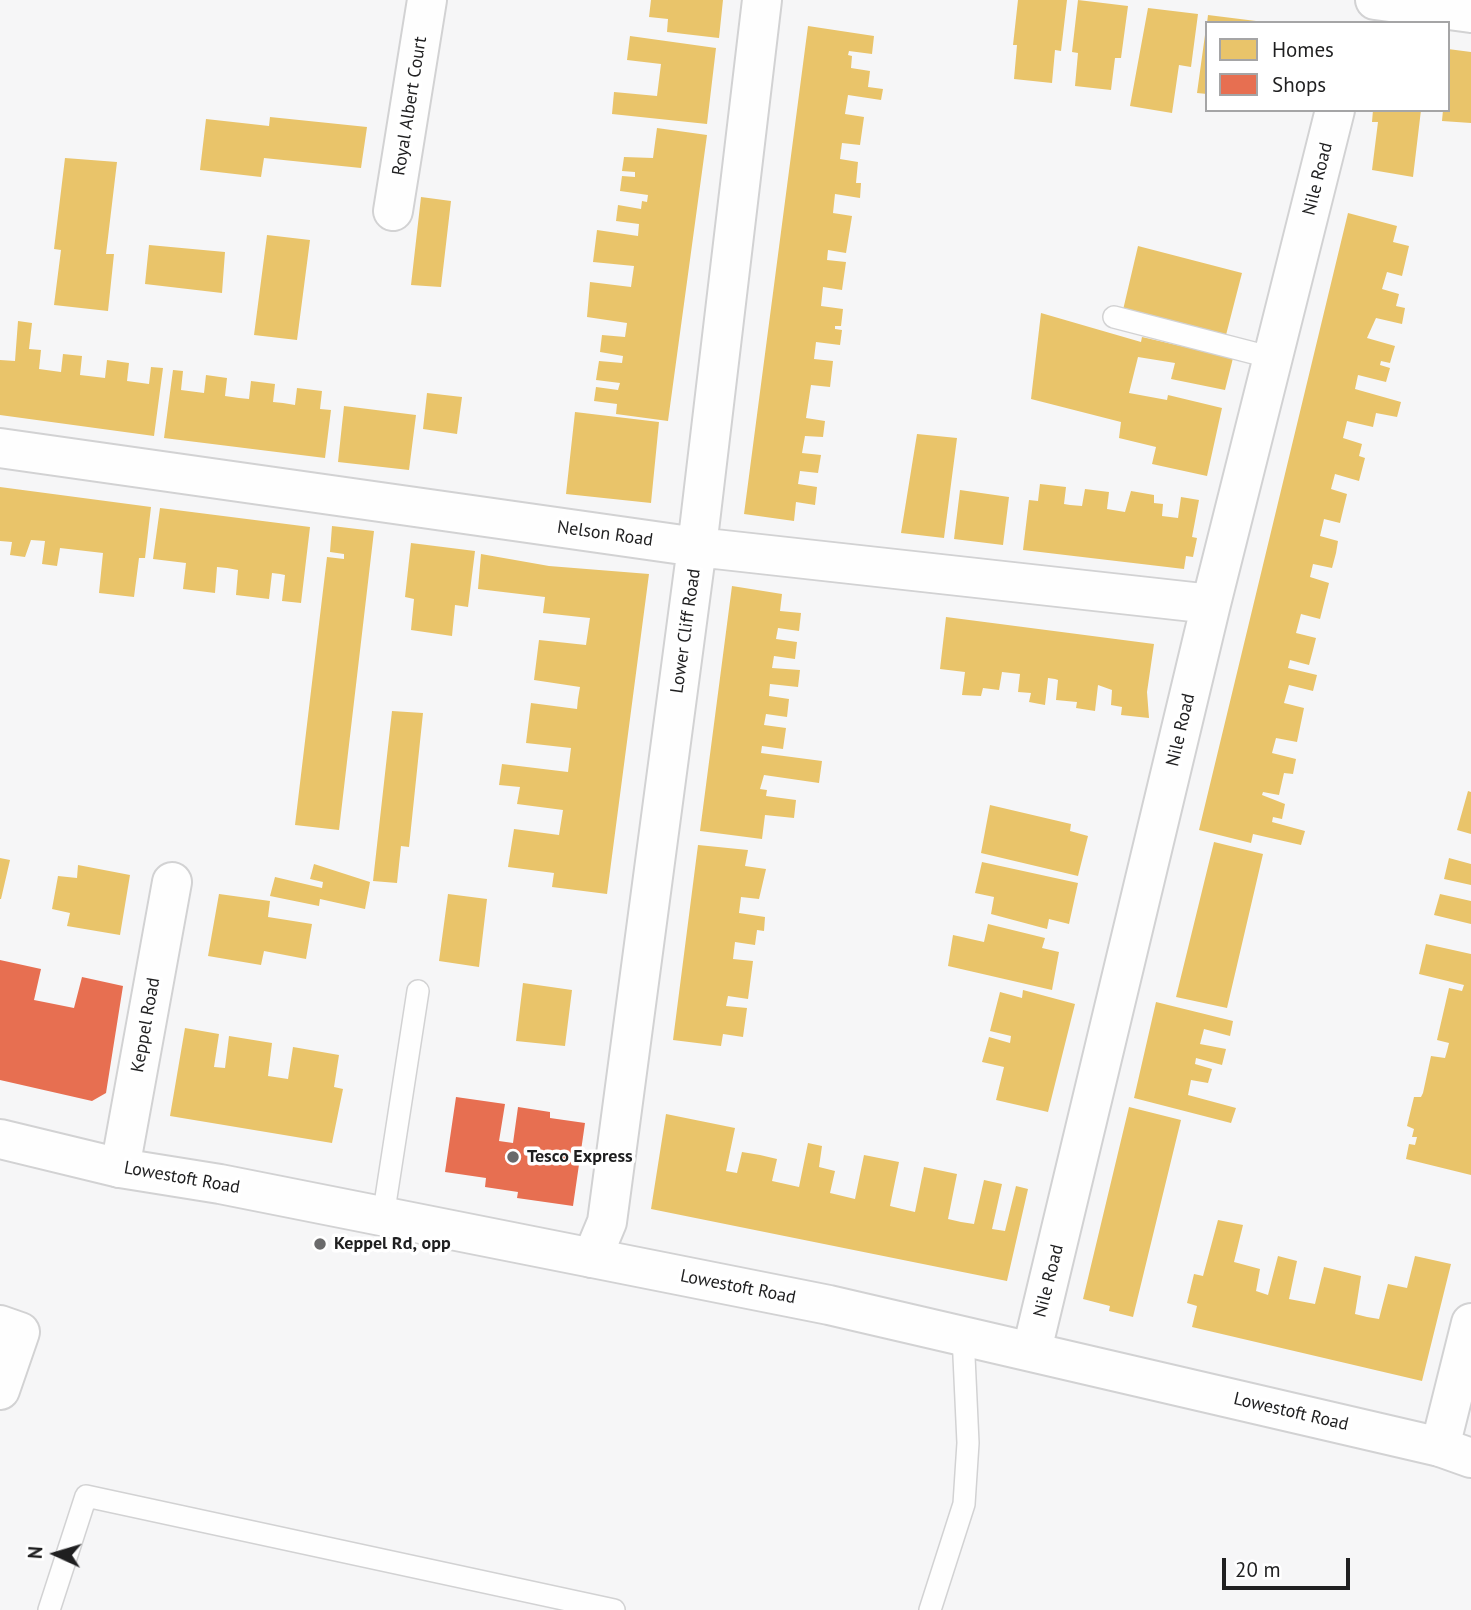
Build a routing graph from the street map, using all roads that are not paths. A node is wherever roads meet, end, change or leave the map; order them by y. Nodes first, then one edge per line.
1 (427, 0) edge
2 (762, 0) edge
3 (1363, 0) edge
4 (1399, 2) edge
5 (1471, 12) edge
6 (1358, 21) edge
7 (1334, 112) edge
8 (393, 211) dead end
9 (1114, 317) dead end
10 (1273, 358) junction
11 (0, 448) edge
12 (697, 547) junction
13 (1211, 604) junction
14 (172, 882) dead end
15 (418, 991) dead end
16 (0, 1139) edge
17 (120, 1168) junction
18 (383, 1217) junction
19 (592, 1258) junction
20 (1471, 1323) edge
21 (0, 1325) edge
22 (963, 1335) junction
23 (1032, 1350) junction
24 (0, 1390) edge
25 (1455, 1453) edge
26 (49, 1610) edge
27 (614, 1610) edge
28 (930, 1610) edge

1 - 8 street, Royal Albert Court
2 - 12 street, Lower Cliff Road
3 - 6 street
4 - 5 street
7 - 10 street, Nile Road
9 - 10 lane
10 - 13 street, Nile Road
11 - 12 street, Nelson Road
12 - 13 street, Nelson Road
12 - 19 street, Lower Cliff Road
13 - 23 street, Nile Road
14 - 17 street, Keppel Road
15 - 18 lane
16 - 17 street, Lowestoft Road
17 - 18 street, Lowestoft Road
18 - 19 street, Lowestoft Road
19 - 22 street, Lowestoft Road
20 - 25 street
21 - 24 street
22 - 23 street, Lowestoft Road
22 - 28 lane
23 - 25 street, Lowestoft Road
26 - 27 lane

